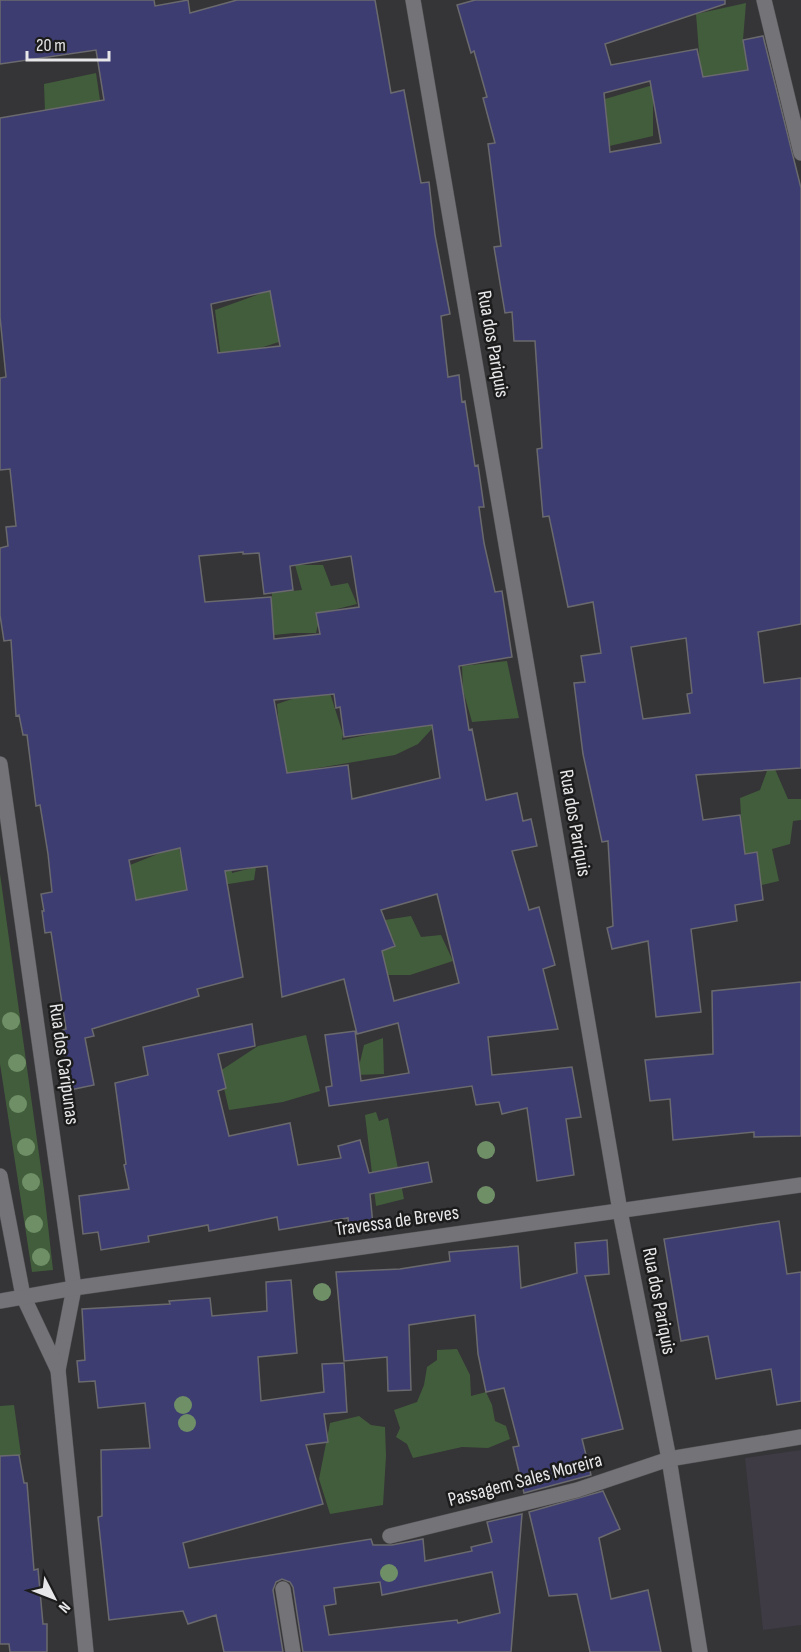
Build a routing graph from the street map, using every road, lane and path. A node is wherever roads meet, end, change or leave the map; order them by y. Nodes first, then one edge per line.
1 (413, 0) edge
2 (764, 0) edge
3 (801, 153) edge
4 (0, 764) edge
5 (0, 1176) edge
6 (801, 1185) edge
7 (620, 1211) junction
8 (74, 1288) junction
9 (23, 1296) junction
10 (0, 1301) edge
11 (58, 1370) junction
12 (801, 1437) edge
13 (669, 1459) junction
14 (390, 1536) dead end
15 (283, 1589) dead end
16 (86, 1652) edge
17 (293, 1652) edge
18 (700, 1652) edge

1 - 7 street, Rua dos Pariquis
2 - 3 street
4 - 8 street, Rua dos Caripunas
5 - 9 street, Rua dos Caripunas
6 - 7 street, Travessa de Breves
7 - 8 street, Travessa de Breves
7 - 13 street, Rua dos Pariquis
8 - 9 street, Travessa de Breves
8 - 11 street, Rua dos Caripunas
9 - 10 street, Travessa de Breves
9 - 11 street, Rua dos Caripunas
11 - 16 street, Rua dos Caripunas
12 - 13 street, Passagem Sales Moreira
13 - 14 street, Passagem Sales Moreira
13 - 18 street, Rua dos Pariquis
15 - 17 street

